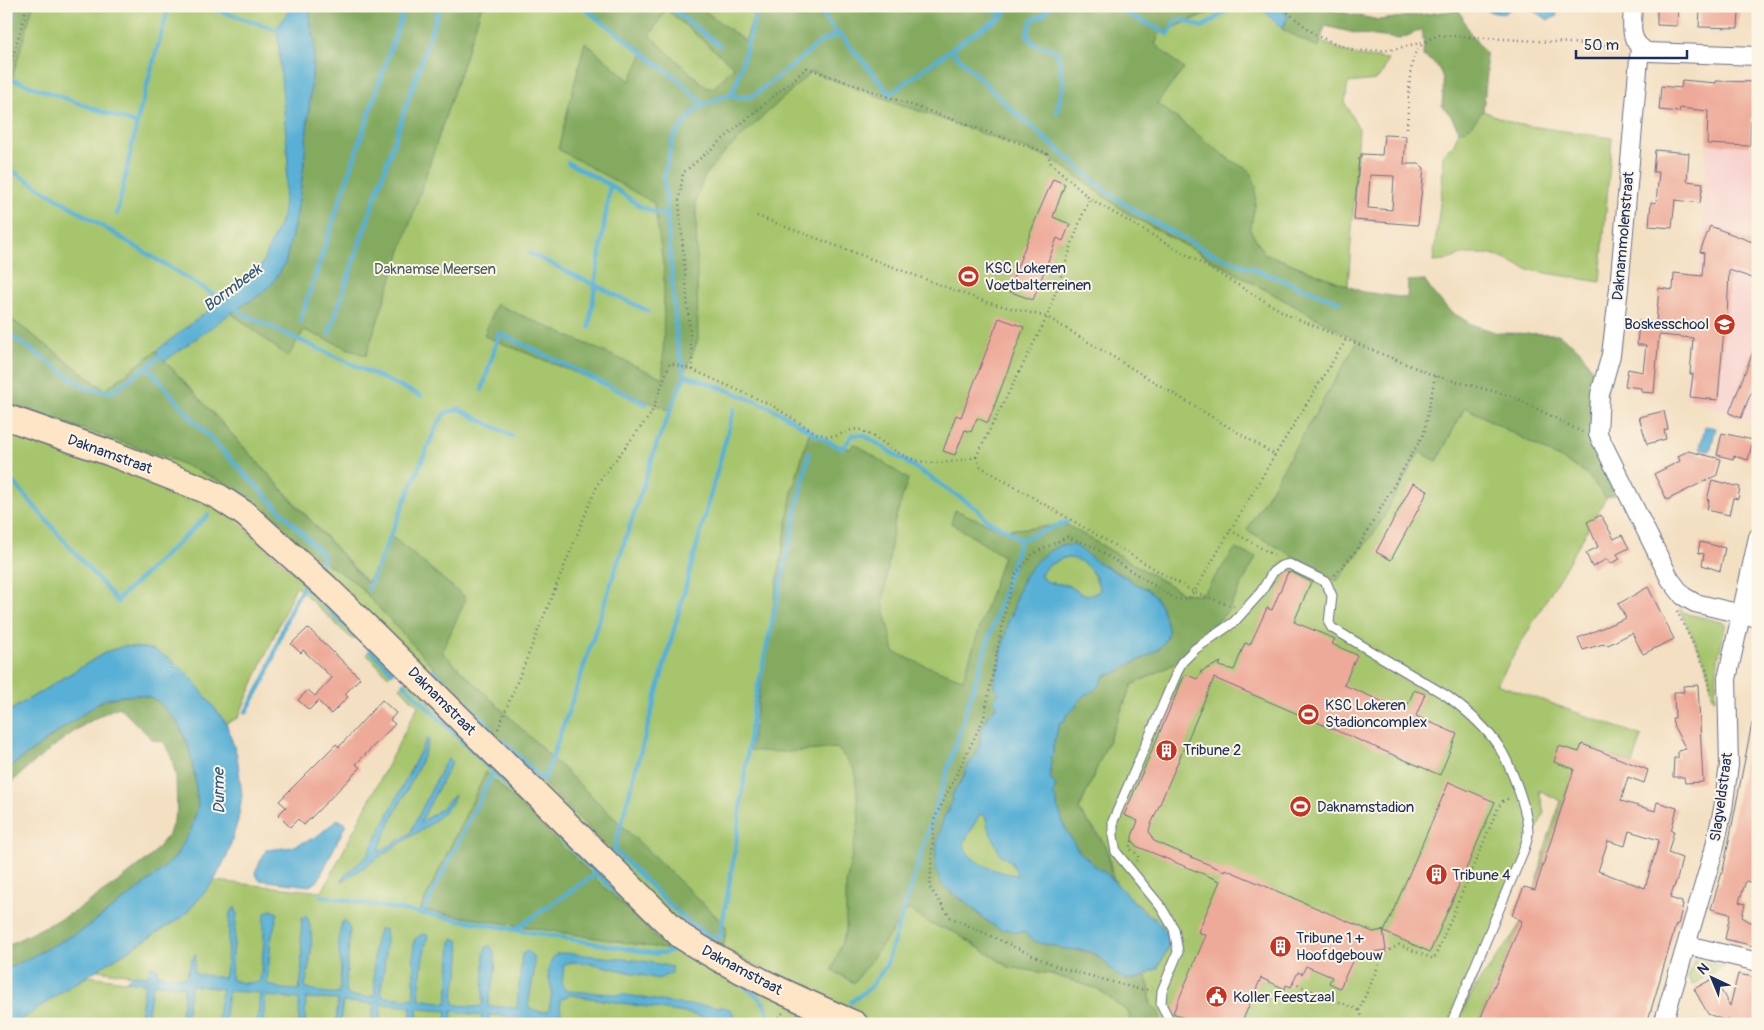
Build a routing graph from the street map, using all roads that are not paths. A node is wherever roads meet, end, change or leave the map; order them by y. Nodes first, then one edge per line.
1 (1633, 6) edge
2 (1640, 47) junction
3 (1758, 56) edge
4 (6, 417) edge
5 (1758, 537) edge
6 (1740, 614) junction
7 (1758, 618) edge
8 (1687, 946) junction
9 (1758, 962) edge
10 (855, 1024) edge
11 (1167, 1024) edge
12 (1451, 1024) edge
13 (1663, 1024) edge

1 - 2 street, Daknammolenstraat
2 - 3 street
2 - 6 street, Daknammolenstraat
4 - 10 street, Daknamstraat
5 - 6 street, Slagveldstraat
6 - 7 street
6 - 8 street, Slagveldstraat
8 - 9 street
8 - 13 street, Slagveldstraat
11 - 12 lane

